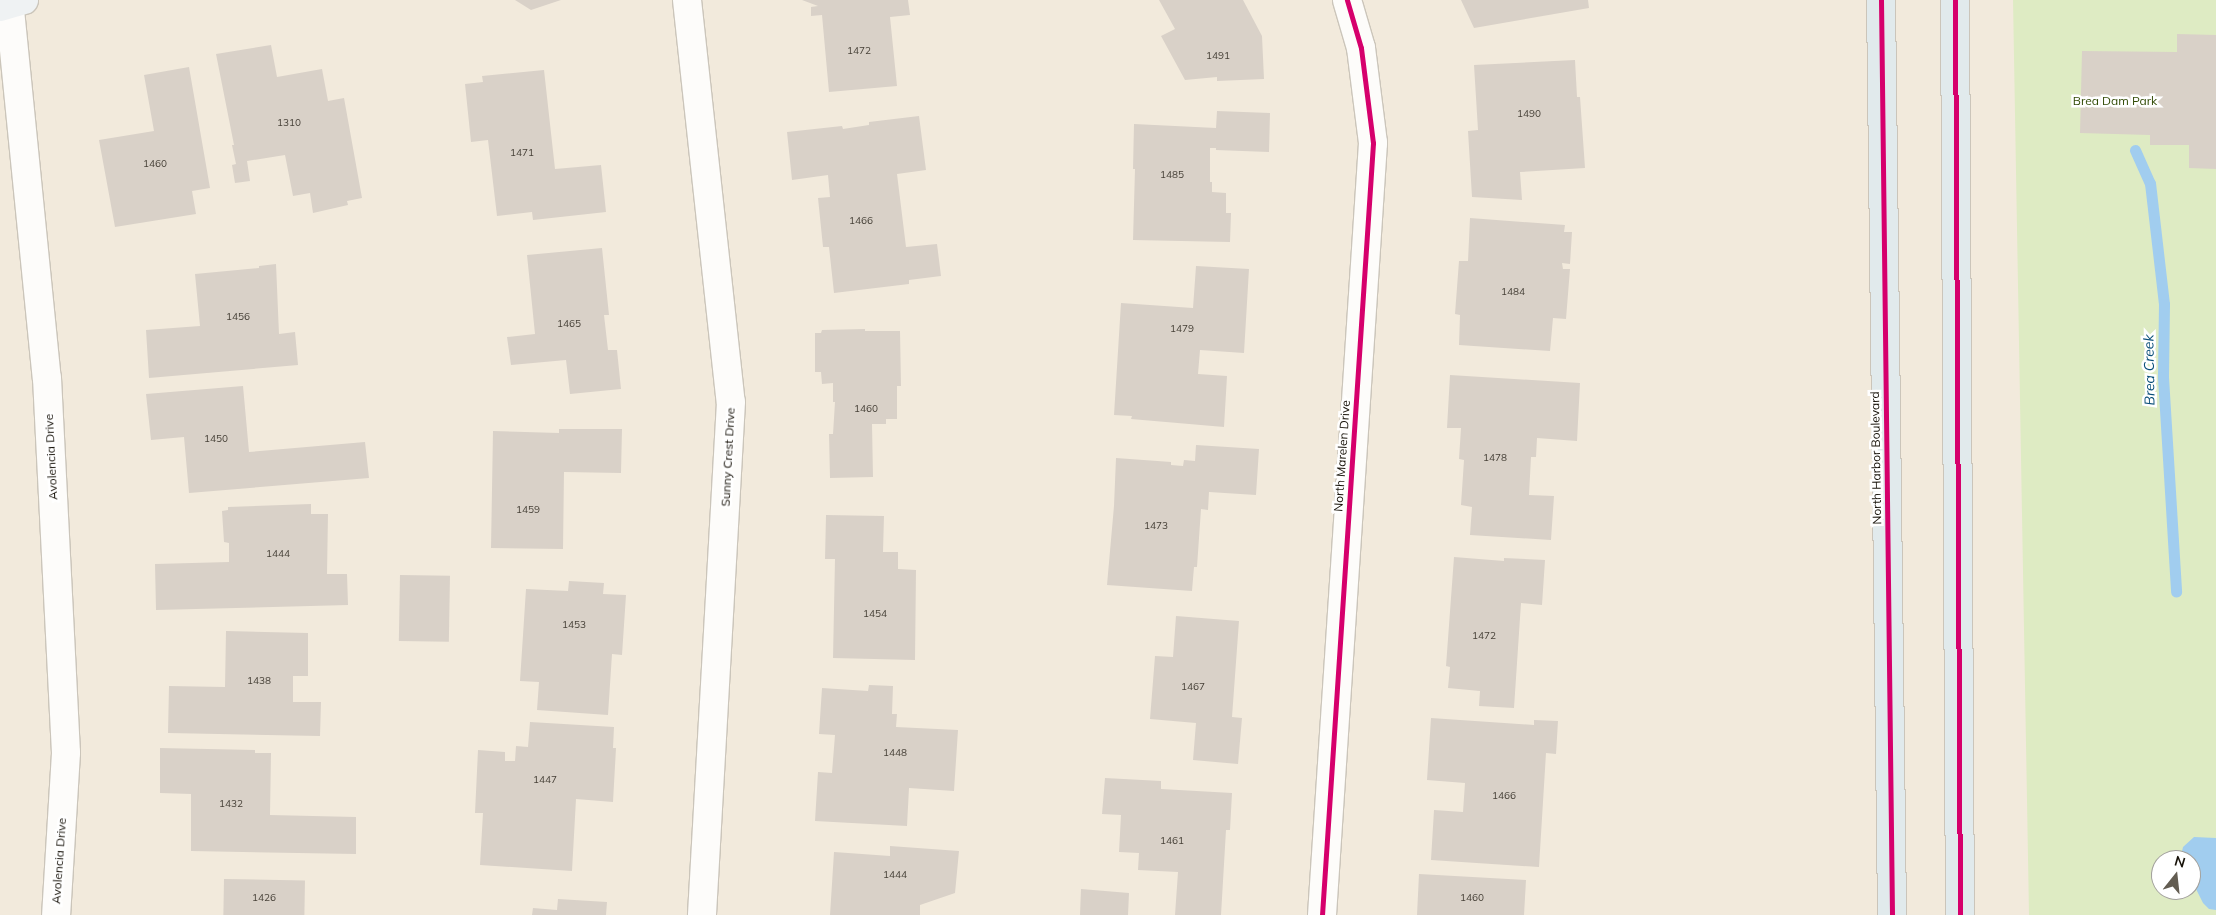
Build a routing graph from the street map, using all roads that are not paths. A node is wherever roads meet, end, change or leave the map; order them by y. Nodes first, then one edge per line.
1 (687, 0) edge
2 (1347, 0) edge
3 (1881, 0) edge
4 (1955, 0) edge
5 (11, 3) edge
6 (56, 915) edge
7 (702, 915) edge
8 (1322, 915) edge
9 (1892, 915) edge
10 (1960, 915) edge

1 - 7 street, Sunny Crest Drive
2 - 8 street, North Marelen Drive
3 - 9 main road, North Harbor Boulevard
4 - 10 main road
5 - 6 street, Avolencia Drive

